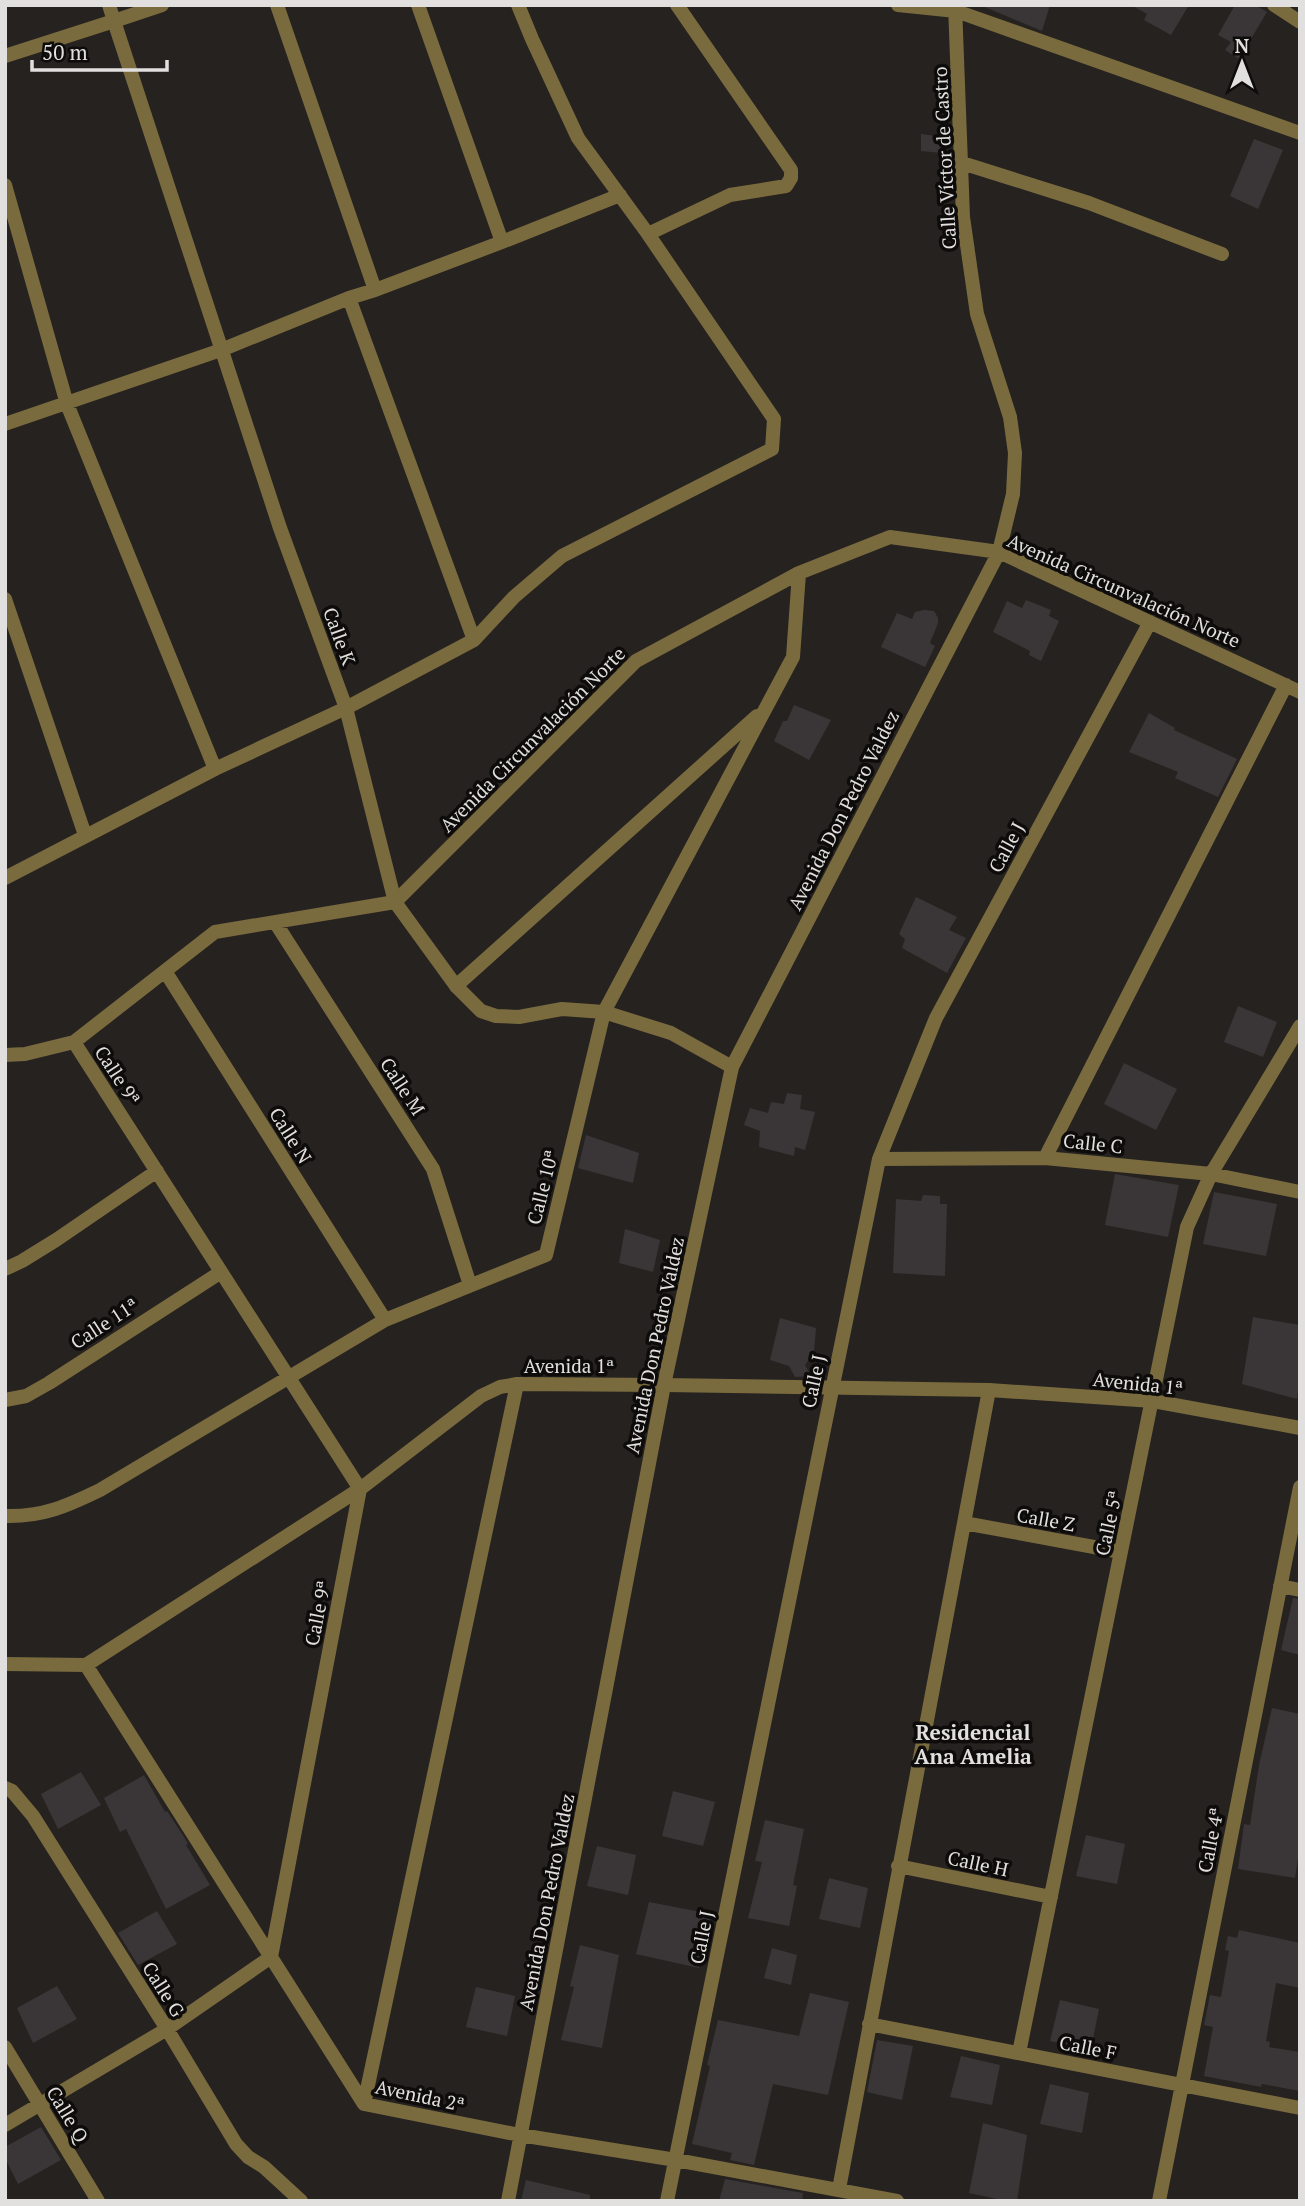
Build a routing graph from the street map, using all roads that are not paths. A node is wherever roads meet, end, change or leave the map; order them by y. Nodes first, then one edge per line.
1 (109, 5) edge
2 (162, 5) edge
3 (277, 5) edge
4 (418, 5) edge
5 (518, 5) edge
6 (677, 5) edge
7 (898, 5) edge
8 (1274, 5) edge
9 (955, 8) edge
10 (114, 22) junction
11 (1300, 22) edge
12 (5, 56) edge
13 (1300, 133) edge
14 (962, 163) junction
15 (5, 185) edge
16 (620, 195) junction
17 (648, 233) junction
18 (502, 242) junction
19 (1222, 254) dead end
20 (375, 290) junction
21 (349, 298) junction
22 (221, 350) junction
23 (67, 404) junction
24 (5, 424) edge
25 (999, 552) junction
26 (799, 573) junction
27 (5, 599) edge
28 (1150, 622) junction
29 (474, 640) junction
30 (1293, 688) edge
31 (346, 708) junction
32 (766, 709) junction
33 (215, 769) junction
34 (85, 835) junction
35 (5, 878) edge
36 (395, 902) junction
37 (275, 922) junction
38 (165, 971) junction
39 (456, 986) junction
40 (604, 1012) junction
41 (1300, 1026) edge
42 (74, 1042) junction
43 (5, 1055) edge
44 (732, 1067) junction
45 (1045, 1158) junction
46 (879, 1159) junction
47 (157, 1171) junction
48 (1211, 1174) junction
49 (1300, 1192) edge
50 (5, 1269) edge
51 (221, 1272) junction
52 (470, 1285) junction
53 (385, 1320) junction
54 (289, 1378) junction
55 (517, 1384) junction
56 (664, 1385) junction
57 (832, 1386) junction
58 (989, 1390) junction
59 (5, 1400) edge
60 (1153, 1401) junction
61 (1300, 1428) edge
62 (1300, 1487) edge
63 (360, 1489) junction
64 (5, 1516) edge
65 (964, 1523) junction
66 (1121, 1552) junction
67 (1280, 1586) junction
68 (1300, 1590) edge
69 (5, 1664) edge
70 (86, 1665) junction
71 (5, 1788) edge
72 (898, 1866) junction
73 (1051, 1897) junction
74 (271, 1957) junction
75 (869, 2024) junction
76 (167, 2029) junction
77 (5, 2047) edge
78 (1019, 2053) junction
79 (1181, 2084) junction
80 (363, 2104) junction
81 (40, 2105) junction
82 (1300, 2108) edge
83 (5, 2125) edge
84 (520, 2135) junction
85 (676, 2160) junction
86 (839, 2189) junction
87 (98, 2201) edge
88 (301, 2201) edge
89 (508, 2201) edge
90 (667, 2201) edge
91 (897, 2201) edge
92 (1159, 2201) edge

1 - 10 street, Calle K
2 - 10 street
3 - 20 street
4 - 18 street
5 - 16 street
6 - 17 street
7 - 9 street
8 - 11 street
9 - 13 street
9 - 14 street, Calle Víctor de Castro
10 - 12 street
10 - 22 street, Calle K
14 - 19 street
14 - 25 street, Calle Víctor de Castro
15 - 23 street
16 - 17 street
16 - 18 street
17 - 29 street
18 - 20 street
20 - 21 street
21 - 22 street
21 - 29 street
22 - 23 street
22 - 31 street, Calle K
23 - 24 street
23 - 33 street
25 - 26 street, Avenida Circunvalación Norte
25 - 28 street, Avenida Circunvalación Norte
25 - 44 street, Avenida Don Pedro Valdez
26 - 32 street, Calle 10ª
26 - 36 street, Avenida Circunvalación Norte
27 - 34 street
28 - 30 street, Avenida Circunvalación Norte
28 - 46 street, Calle J
29 - 31 street
30 - 45 street
31 - 33 street
31 - 36 street, Calle K
32 - 39 street
32 - 40 street, Calle 10ª
33 - 34 street
34 - 35 street
36 - 37 street
36 - 39 street, Calle K
37 - 38 street
37 - 52 street, Calle M
38 - 42 street
38 - 53 street, Calle N
39 - 40 street, Calle K
40 - 44 street, Calle K
40 - 52 street, Calle 10ª
41 - 48 street, Calle 5ª
42 - 43 street
42 - 47 street, Calle 9ª
44 - 56 street, Avenida Don Pedro Valdez
45 - 46 street, Calle C
45 - 48 street, Calle C
46 - 57 street, Calle J
47 - 50 street
47 - 51 street, Calle 9ª
48 - 49 street, Calle C
48 - 60 street, Calle 5ª
51 - 54 street, Calle 9ª
51 - 59 street, Calle 11ª
52 - 53 street, Calle 10ª
53 - 54 street, Calle 10ª
54 - 63 street, Calle 9ª
54 - 64 street, Calle 10ª
55 - 56 street, Avenida 1ª
55 - 63 street, Avenida 1ª
55 - 80 street
56 - 57 street, Avenida 1ª
56 - 84 street, Avenida Don Pedro Valdez
57 - 58 street, Avenida 1ª
57 - 85 street, Calle J
58 - 60 street, Avenida 1ª
58 - 65 street
60 - 61 street, Avenida 1ª
60 - 66 street, Calle 5ª
62 - 67 street, Calle 4ª
63 - 70 street, Avenida 1ª
63 - 74 street, Calle 9ª
65 - 66 street, Calle Z
65 - 72 street
66 - 73 street, Calle 5ª
67 - 68 street
67 - 79 street, Calle 4ª
69 - 70 street
70 - 74 street, Avenida 2ª
71 - 76 street, Calle G
72 - 73 street, Calle H
72 - 75 street
73 - 78 street, Calle 5ª
74 - 76 street
74 - 80 street, Avenida 2ª
75 - 78 street, Calle F
75 - 86 street
76 - 81 street
76 - 88 street, Calle G
77 - 81 street, Calle Q
78 - 79 street, Calle F
79 - 82 street, Calle F
79 - 92 street, Calle 4ª
80 - 84 street, Avenida 2ª
81 - 83 street
81 - 87 street, Calle Q
84 - 85 street, Avenida 2ª
84 - 89 street, Avenida Don Pedro Valdez
85 - 86 street, Avenida 2ª
85 - 90 street, Calle J
86 - 91 street, Avenida 2ª

